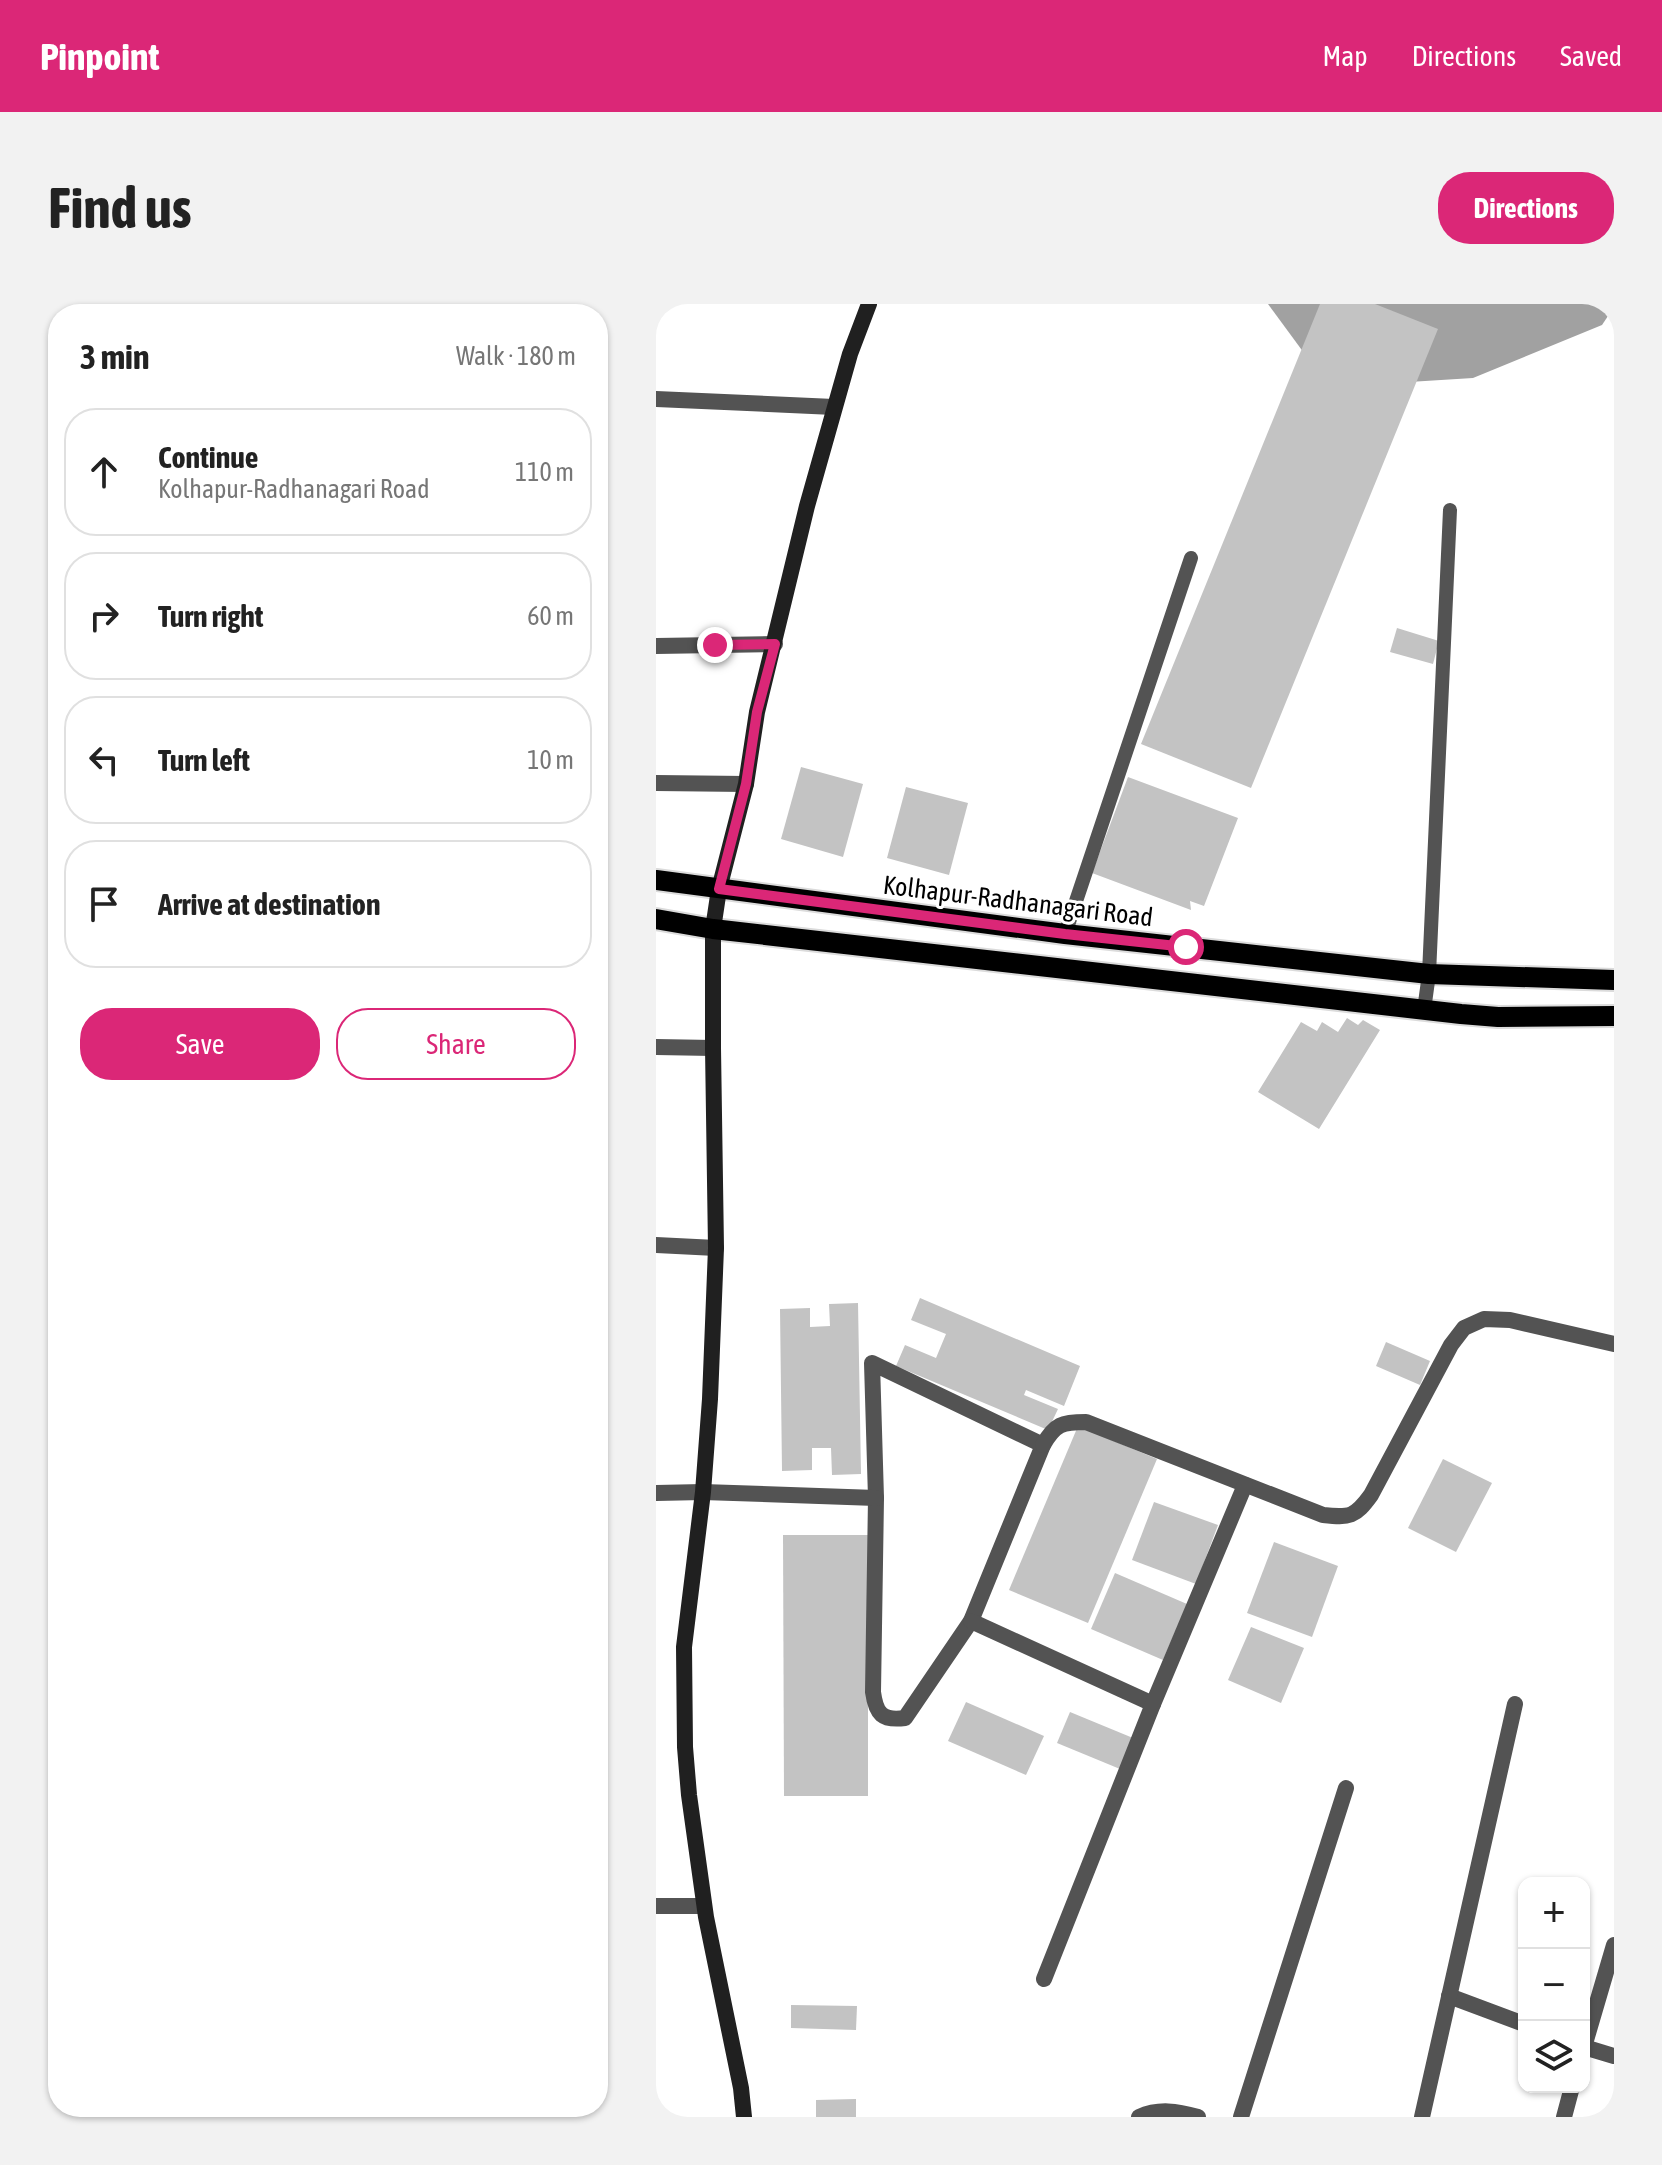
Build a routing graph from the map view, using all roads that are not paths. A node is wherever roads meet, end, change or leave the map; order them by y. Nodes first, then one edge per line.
1 (869, 304) edge
2 (656, 399) edge
3 (834, 407) junction
4 (1450, 510) dead end
5 (1191, 558) dead end
6 (775, 644) junction
7 (656, 646) edge
8 (656, 783) edge
9 (746, 784) junction
10 (656, 880) edge
11 (719, 889) junction
12 (656, 919) edge
13 (713, 929) junction
14 (1065, 934) junction
15 (1429, 974) junction
16 (1614, 980) edge
17 (1424, 1010) junction
18 (1614, 1016) edge
19 (656, 1047) edge
20 (713, 1048) junction
21 (656, 1245) edge
22 (716, 1248) junction
23 (1614, 1344) edge
24 (1043, 1445) junction
25 (1245, 1485) junction
26 (703, 1492) junction
27 (656, 1493) edge
28 (876, 1498) junction
29 (971, 1621) junction
30 (1153, 1704) junction
31 (1515, 1704) dead end
32 (1346, 1788) dead end
33 (656, 1906) edge
34 (704, 1906) junction
35 (1614, 1945) edge
36 (1044, 1979) dead end
37 (1449, 1996) junction
38 (1518, 2022) edge
39 (1590, 2027) edge
40 (1590, 2049) edge
41 (1614, 2056) edge
42 (1570, 2093) edge
43 (744, 2117) edge
44 (1139, 2117) edge
45 (1198, 2117) edge
46 (1241, 2117) edge
47 (1422, 2117) edge
48 (1564, 2117) edge

1 - 3 street
2 - 3 street
3 - 6 street
4 - 15 lane
5 - 14 lane
6 - 7 street
6 - 9 street
8 - 9 street
9 - 11 street
10 - 11 main road, Kolhapur-Radhanagari Road
11 - 13 street
11 - 14 main road, Kolhapur-Radhanagari Road
12 - 13 main road
13 - 17 main road
13 - 20 street
14 - 15 main road, Kolhapur-Radhanagari Road
15 - 16 main road, Kolhapur-Radhanagari Road
15 - 17 lane
17 - 18 main road
19 - 20 street
20 - 22 street
21 - 22 street
22 - 26 street
23 - 25 street
24 - 25 street
24 - 28 street
24 - 29 street
25 - 30 street
26 - 27 street
26 - 28 street
26 - 34 street
28 - 29 street
29 - 30 street
30 - 36 street
31 - 37 street
32 - 46 street
33 - 34 street
34 - 43 street
35 - 39 street
37 - 38 street
37 - 47 street
40 - 41 street
42 - 48 street
44 - 45 street

